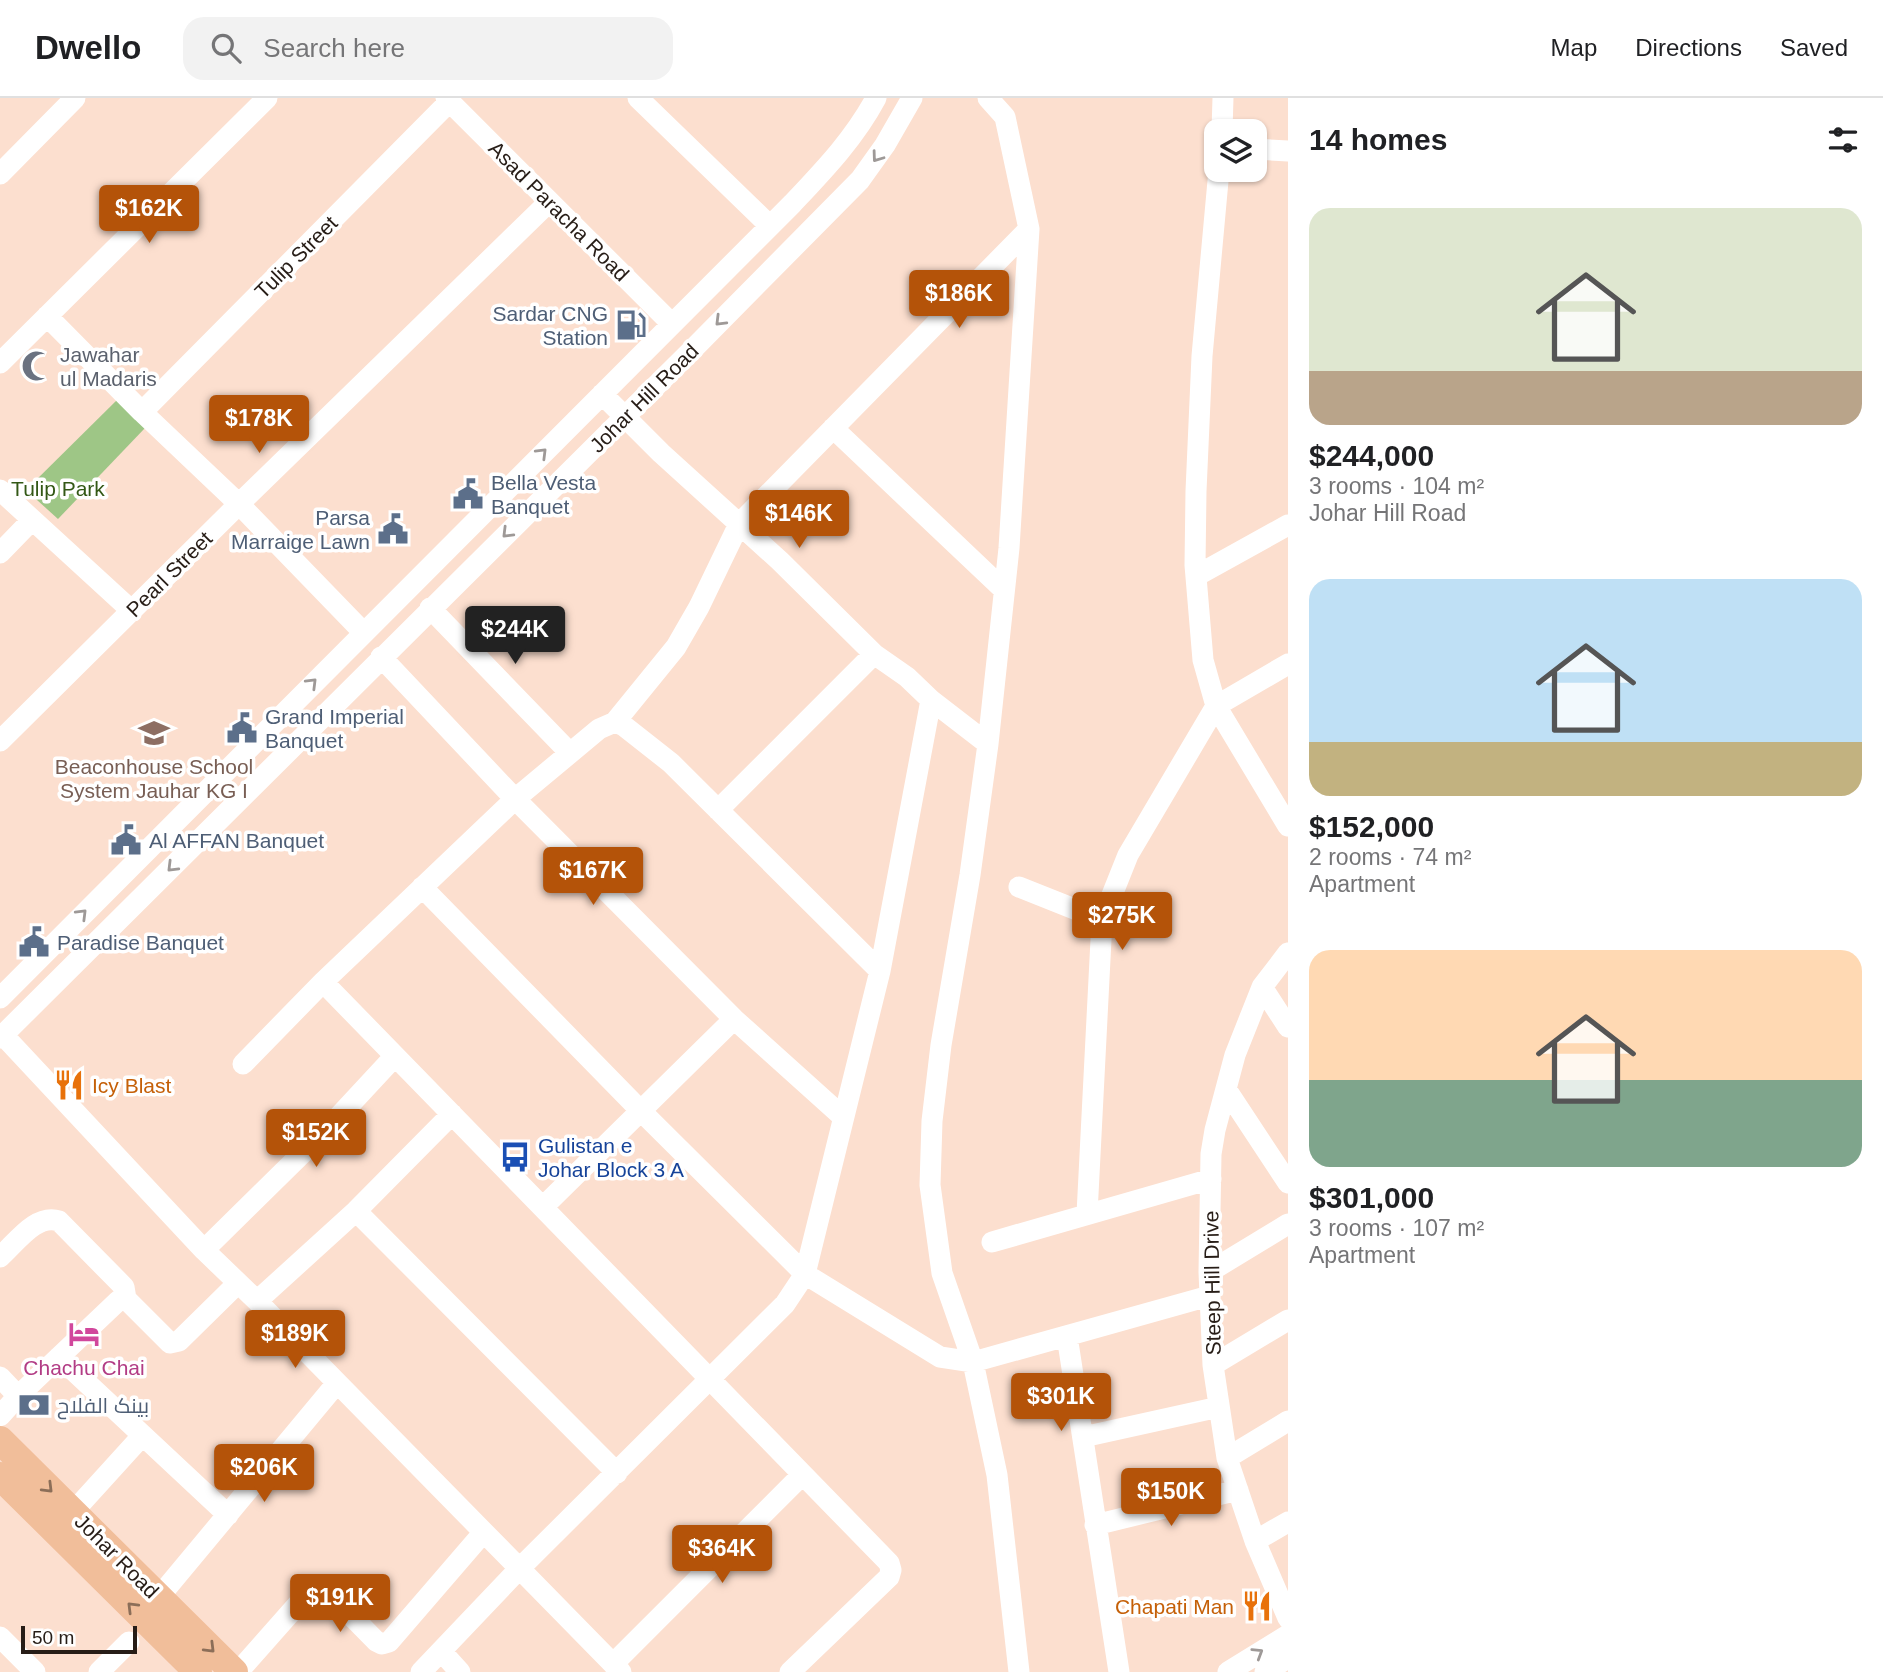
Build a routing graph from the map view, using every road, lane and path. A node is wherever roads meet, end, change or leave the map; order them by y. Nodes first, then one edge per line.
1 (75, 98) edge
2 (638, 98) edge
3 (876, 98) edge
4 (912, 98) edge
5 (988, 98) edge
6 (1223, 98) edge
7 (262, 100) edge
8 (448, 100) edge
9 (1222, 119) edge
10 (1267, 150) edge
11 (1288, 151) edge
12 (0, 174) edge
13 (1218, 182) edge
14 (550, 202) junction
15 (770, 226) junction
16 (1029, 229) junction
17 (47, 316) junction
18 (672, 324) junction
19 (0, 363) edge
20 (602, 394) junction
21 (142, 412) junction
22 (625, 417) junction
23 (833, 428) junction
24 (0, 490) edge
25 (239, 504) junction
26 (32, 520) junction
27 (738, 524) junction
28 (1288, 525) edge
29 (0, 553) edge
30 (1196, 576) junction
31 (1004, 590) junction
32 (430, 608) junction
33 (132, 611) junction
34 (363, 632) junction
35 (874, 654) junction
36 (381, 657) junction
37 (1288, 664) edge
38 (931, 700) junction
39 (1216, 706) junction
40 (615, 722) junction
41 (0, 741) edge
42 (988, 744) junction
43 (570, 753) junction
44 (515, 799) junction
45 (718, 810) junction
46 (1287, 821) edge
47 (422, 887) junction
48 (1019, 887) dead end
49 (1102, 919) junction
50 (1288, 953) edge
51 (880, 971) junction
52 (323, 982) junction
53 (1262, 987) junction
54 (0, 998) edge
55 (734, 1019) junction
56 (1288, 1027) edge
57 (2, 1036) edge
58 (395, 1056) junction
59 (243, 1064) dead end
60 (1226, 1089) junction
61 (641, 1111) junction
62 (452, 1114) junction
63 (843, 1117) junction
64 (1211, 1178) junction
65 (1288, 1184) edge
66 (543, 1207) junction
67 (356, 1211) junction
68 (1087, 1214) junction
69 (1288, 1224) edge
70 (992, 1242) dead end
71 (204, 1250) junction
72 (0, 1257) edge
73 (1209, 1272) junction
74 (805, 1275) junction
75 (238, 1283) junction
76 (1209, 1296) junction
77 (127, 1299) junction
78 (257, 1301) junction
79 (1288, 1320) edge
80 (1067, 1336) junction
81 (58, 1357) junction
82 (973, 1362) junction
83 (1213, 1365) junction
84 (331, 1376) junction
85 (0, 1377) edge
86 (709, 1379) junction
87 (18, 1396) junction
88 (1219, 1407) junction
89 (0, 1416) edge
90 (1288, 1422) edge
91 (142, 1436) junction
92 (1083, 1437) junction
93 (0, 1440) edge
94 (1227, 1458) junction
95 (617, 1473) junction
96 (802, 1475) junction
97 (0, 1476) edge
98 (1238, 1490) junction
99 (73, 1512) junction
100 (228, 1515) junction
101 (1288, 1522) edge
102 (1095, 1525) junction
103 (483, 1533) junction
104 (1255, 1541) junction
105 (519, 1570) junction
106 (159, 1597) junction
107 (1288, 1618) edge
108 (1288, 1635) edge
109 (0, 1637) edge
110 (129, 1642) dead end
111 (441, 1651) junction
112 (617, 1668) edge
113 (35, 1672) edge
114 (99, 1672) edge
115 (198, 1672) edge
116 (236, 1672) edge
117 (421, 1672) edge
118 (460, 1672) edge
119 (790, 1672) edge
120 (1019, 1672) edge
121 (1119, 1672) edge
122 (1228, 1672) edge

1 - 12 street
2 - 15 street
3 - 15 street, Johar Hill Road
4 -> 22 street, Johar Hill Road
5 - 16 street
6 - 9 street
7 - 17 street
8 - 14 street, Asad Paracha Road
8 - 21 street, Tulip Street
10 - 11 street
13 - 30 street
14 - 18 street, Asad Paracha Road
14 - 25 street, Pearl Street
15 - 18 street, Johar Hill Road
16 - 23 street
16 - 31 street
17 - 19 street
17 - 21 street
18 - 20 street, Johar Hill Road
20 - 22 street
34 -> 20 street, Johar Hill Road
21 - 25 street
22 - 27 street
22 -> 32 street, Johar Hill Road
23 - 27 street
23 - 31 street
24 - 26 street
25 - 33 street, Pearl Street
25 - 34 street
26 - 29 street
26 - 33 street
27 - 35 street
27 - 40 street
28 - 30 street
30 - 39 street
31 - 42 street
32 - 36 street, Johar Hill Road
32 - 43 street
33 - 41 street, Pearl Street
54 -> 34 street, Johar Hill Road
35 - 38 street
35 - 45 street
36 - 44 street
36 -> 57 street, Johar Hill Road
37 - 39 street
38 - 42 street
38 - 51 street
39 - 46 street
39 - 49 street
40 - 43 street
40 - 45 street
42 - 82 street
43 - 44 street
44 - 47 street
44 - 55 street
45 - 51 street
47 - 52 street
47 - 61 street
48 - 49 street
49 - 68 street
50 - 53 street, Steep Hill Drive
51 - 63 street
52 - 58 street
52 - 59 street
53 - 56 street
53 - 60 street, Steep Hill Drive
55 - 61 street
55 - 63 street
57 - 71 street
58 - 62 street
58 - 71 street
60 - 64 street, Steep Hill Drive
60 - 65 street
61 - 66 street
61 - 74 street
62 - 66 street
62 - 67 street
63 - 74 street
64 - 68 street
64 - 73 street, Steep Hill Drive
66 - 86 street
67 - 78 street
67 - 95 street
68 - 70 street
69 - 73 street
71 - 75 street
72 - 77 street
73 - 76 street, Steep Hill Drive
74 - 82 street
74 - 86 street
75 - 77 street
75 - 78 street
76 - 80 street
76 - 83 street, Steep Hill Drive
77 - 81 street
78 - 84 street
79 - 83 street
80 - 82 street
80 - 92 street
81 - 87 street
81 - 91 street
82 - 120 street
83 - 88 street, Steep Hill Drive
84 - 100 street
84 - 103 street
85 - 87 street
86 - 95 street
86 - 96 street
87 - 89 street
88 - 92 street
88 - 94 street, Steep Hill Drive
90 - 94 street
91 - 99 street
91 - 100 street
92 - 102 street
93 -> 99 main road, Johar Road
94 - 98 street, Steep Hill Drive
95 - 105 street
96 - 112 street
96 - 119 street
115 -> 97 main road, Johar Road
98 - 102 street
98 - 104 street, Steep Hill Drive
99 - 106 main road, Johar Road
100 - 106 street
101 - 104 street
102 - 121 street
103 - 105 street
103 - 116 street
104 - 107 street, Steep Hill Drive
105 - 111 street
105 - 112 street
106 -> 116 main road, Johar Road
122 -> 108 street
109 - 113 street
110 - 114 street
111 - 117 street
111 - 118 street

